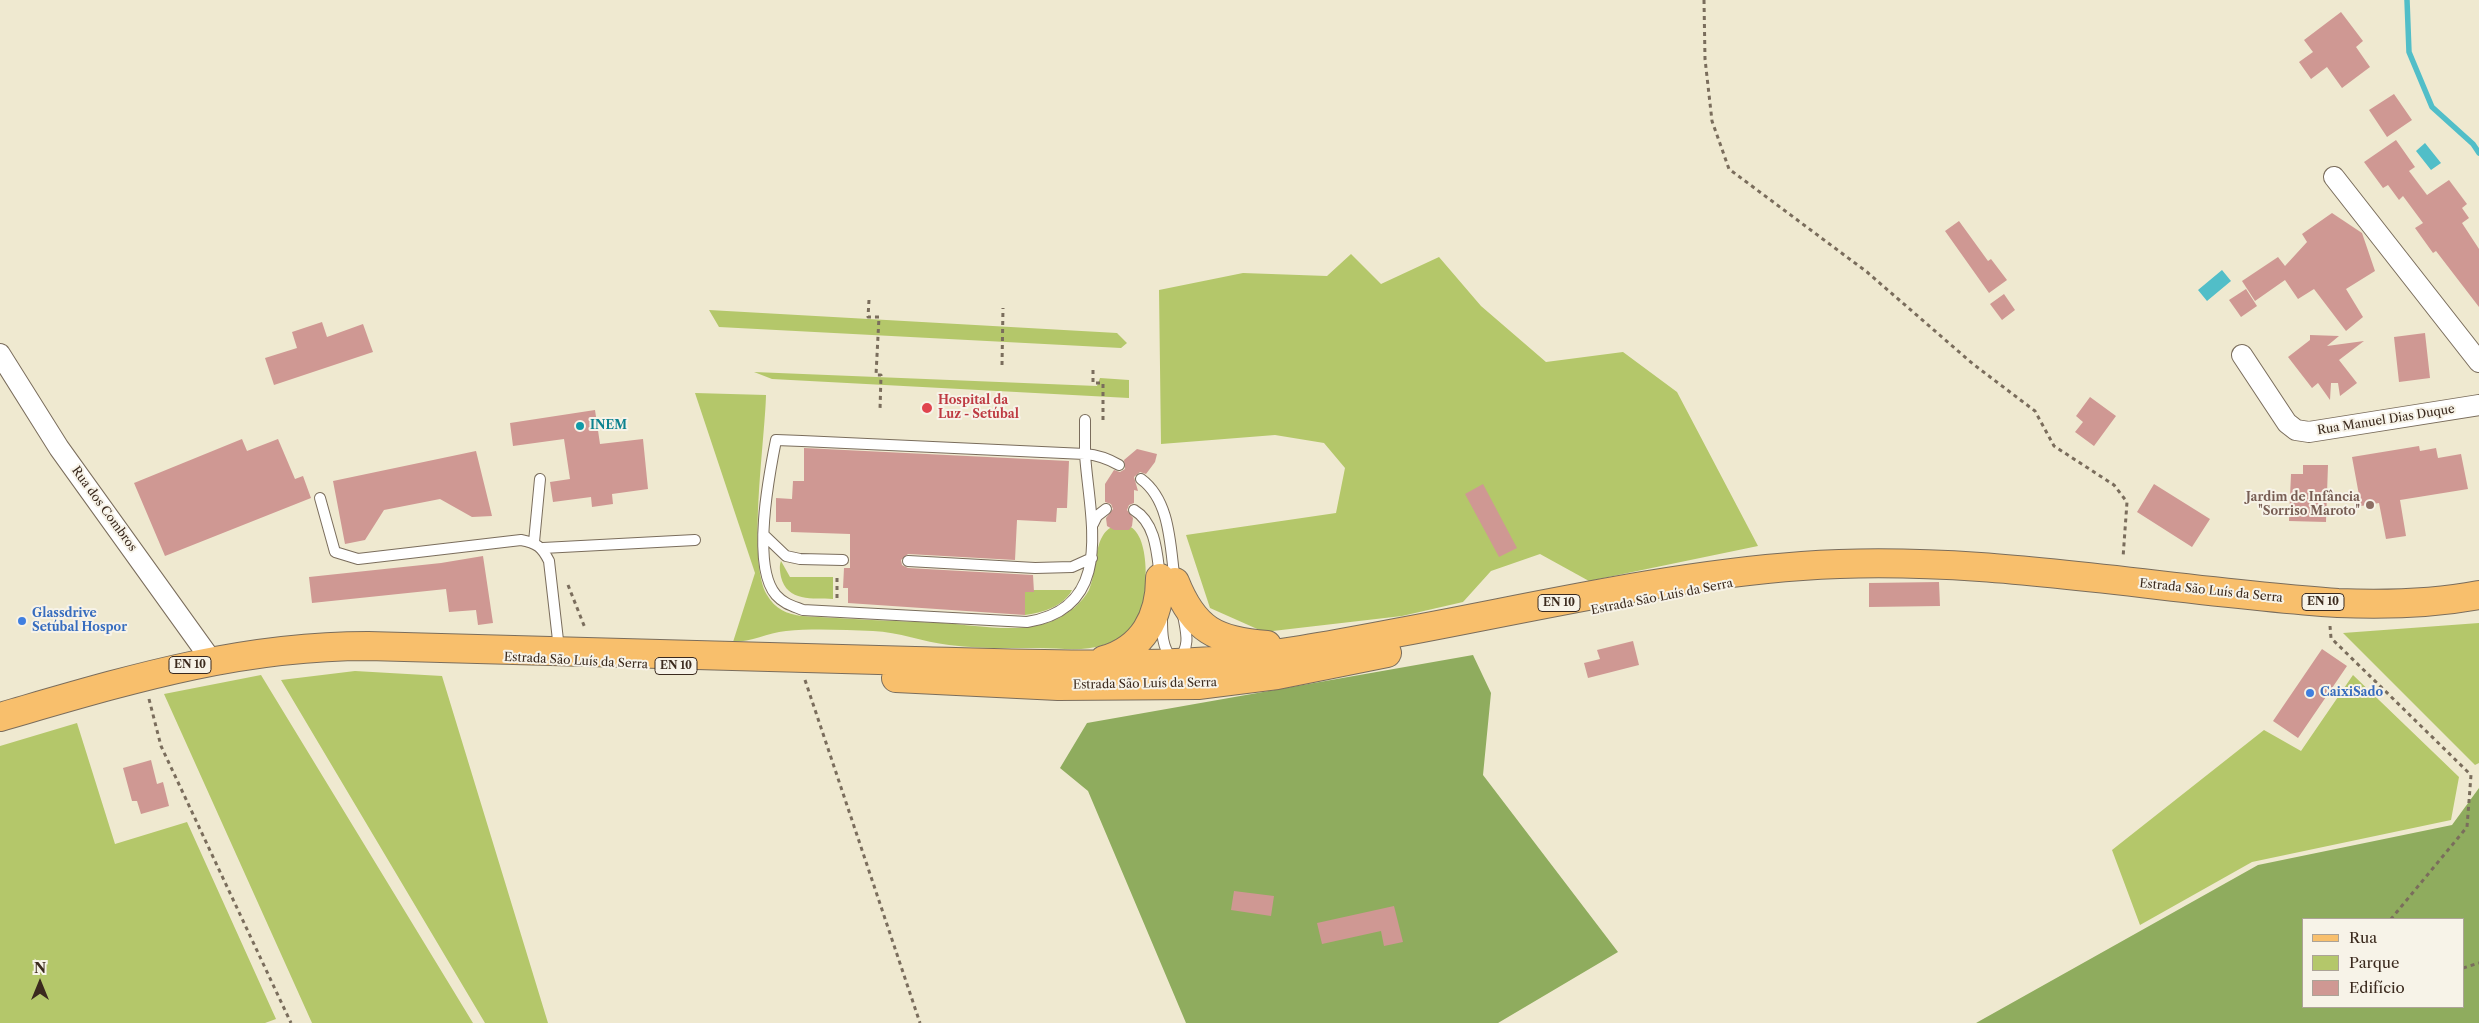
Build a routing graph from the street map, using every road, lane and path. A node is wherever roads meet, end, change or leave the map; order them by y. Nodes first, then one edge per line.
1 (1704, 0) edge
2 (2334, 177) dead end
3 (869, 300) dead end
4 (1003, 308) dead end
5 (2242, 355) dead end
6 (2479, 362) edge
7 (2, 363) edge
8 (1002, 365) dead end
9 (1093, 370) dead end
10 (2479, 405) edge
11 (880, 410) dead end
12 (1085, 420) dead end
13 (1103, 420) dead end
14 (1085, 454) junction
15 (1119, 465) dead end
16 (540, 479) dead end
17 (1141, 479) dead end
18 (320, 498) dead end
19 (1106, 509) dead end
20 (1134, 510) dead end
21 (1093, 524) junction
22 (764, 535) junction
23 (694, 540) dead end
24 (538, 545) junction
25 (1092, 558) junction
26 (840, 560) joint
27 (908, 561) dead end
28 (549, 564) junction
29 (1943, 566) junction
30 (1168, 580) junction
31 (2119, 581) junction
32 (2479, 595) edge
33 (2329, 603) junction
34 (836, 612) junction
35 (585, 629) dead end
36 (1336, 644) junction
37 (368, 646) junction
38 (560, 652) junction
39 (212, 661) junction
40 (1092, 663) junction
41 (1170, 671) junction
42 (803, 672) junction
43 (143, 676) junction
44 (0, 716) edge
45 (2392, 918) edge
46 (2479, 963) edge
47 (2464, 968) edge
48 (291, 1023) edge
49 (920, 1023) edge

1 - 31 path
2 - 6 street
3 - 11 path
4 - 8 path
5 - 10 street, Rua Manuel Dias Duque
7 - 39 street, Rua dos Combros
9 - 13 path
12 - 14 lane
14 - 15 lane
14 - 21 lane
14 - 22 lane
16 - 24 lane
17 - 30 lane
18 - 24 lane
19 - 21 lane
20 - 30 lane
21 - 25 lane
22 - 26 lane
22 - 34 lane
23 - 24 lane
24 - 28 lane
25 - 27 lane
25 - 34 lane
26 - 34 path
28 - 35 path
28 - 38 lane
29 - 31 main road, Estrada São Luís da Serra / EN 10
29 - 36 main road, Estrada São Luís da Serra / EN 10
29 - 41 main road, Estrada São Luís da Serra / EN 10
30 - 36 main road
30 - 40 main road
30 - 41 lane
30 - 41 lane
31 - 33 main road, Estrada São Luís da Serra / EN 10
32 - 33 main road, Estrada São Luís da Serra / EN 10
33 - 45 path
36 - 41 main road, Estrada São Luís da Serra / EN 10
37 - 38 main road, Estrada São Luís da Serra / EN 10
37 - 39 main road, Estrada São Luís da Serra / EN 10
37 - 42 main road, Estrada São Luís da Serra / EN 10
38 - 40 main road, Estrada São Luís da Serra / EN 10
39 - 43 main road, Estrada São Luís da Serra / EN 10
40 - 41 main road, Estrada São Luís da Serra / EN 10
41 - 42 main road, Estrada São Luís da Serra / EN 10
42 - 49 path
43 - 44 main road, Estrada São Luís da Serra / EN 10
43 - 48 path
46 - 47 path

